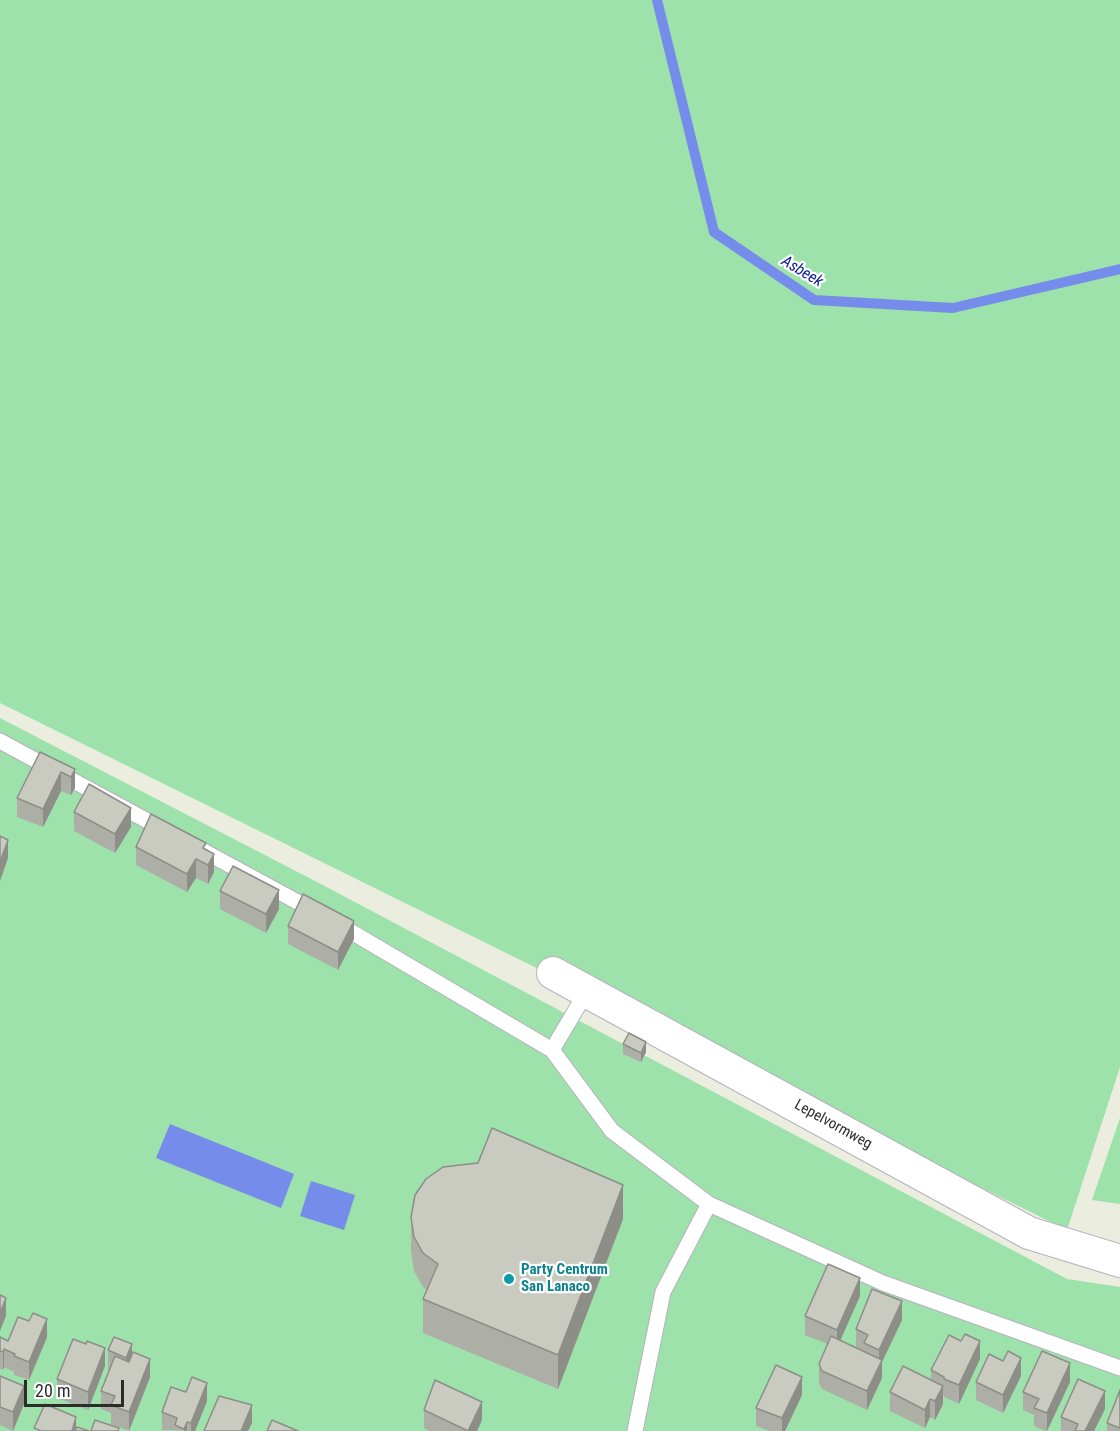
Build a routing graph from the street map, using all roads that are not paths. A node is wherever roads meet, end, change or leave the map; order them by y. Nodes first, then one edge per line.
1 (0, 741) edge
2 (553, 973) dead end
3 (587, 991) junction
4 (552, 1050) junction
5 (709, 1204) junction
6 (1120, 1261) edge
7 (1120, 1368) edge
8 (635, 1431) edge

1 - 4 lane
2 - 3 street, Lepelvormweg
3 - 4 lane
3 - 6 street, Lepelvormweg
4 - 5 lane
5 - 7 lane
5 - 8 lane

